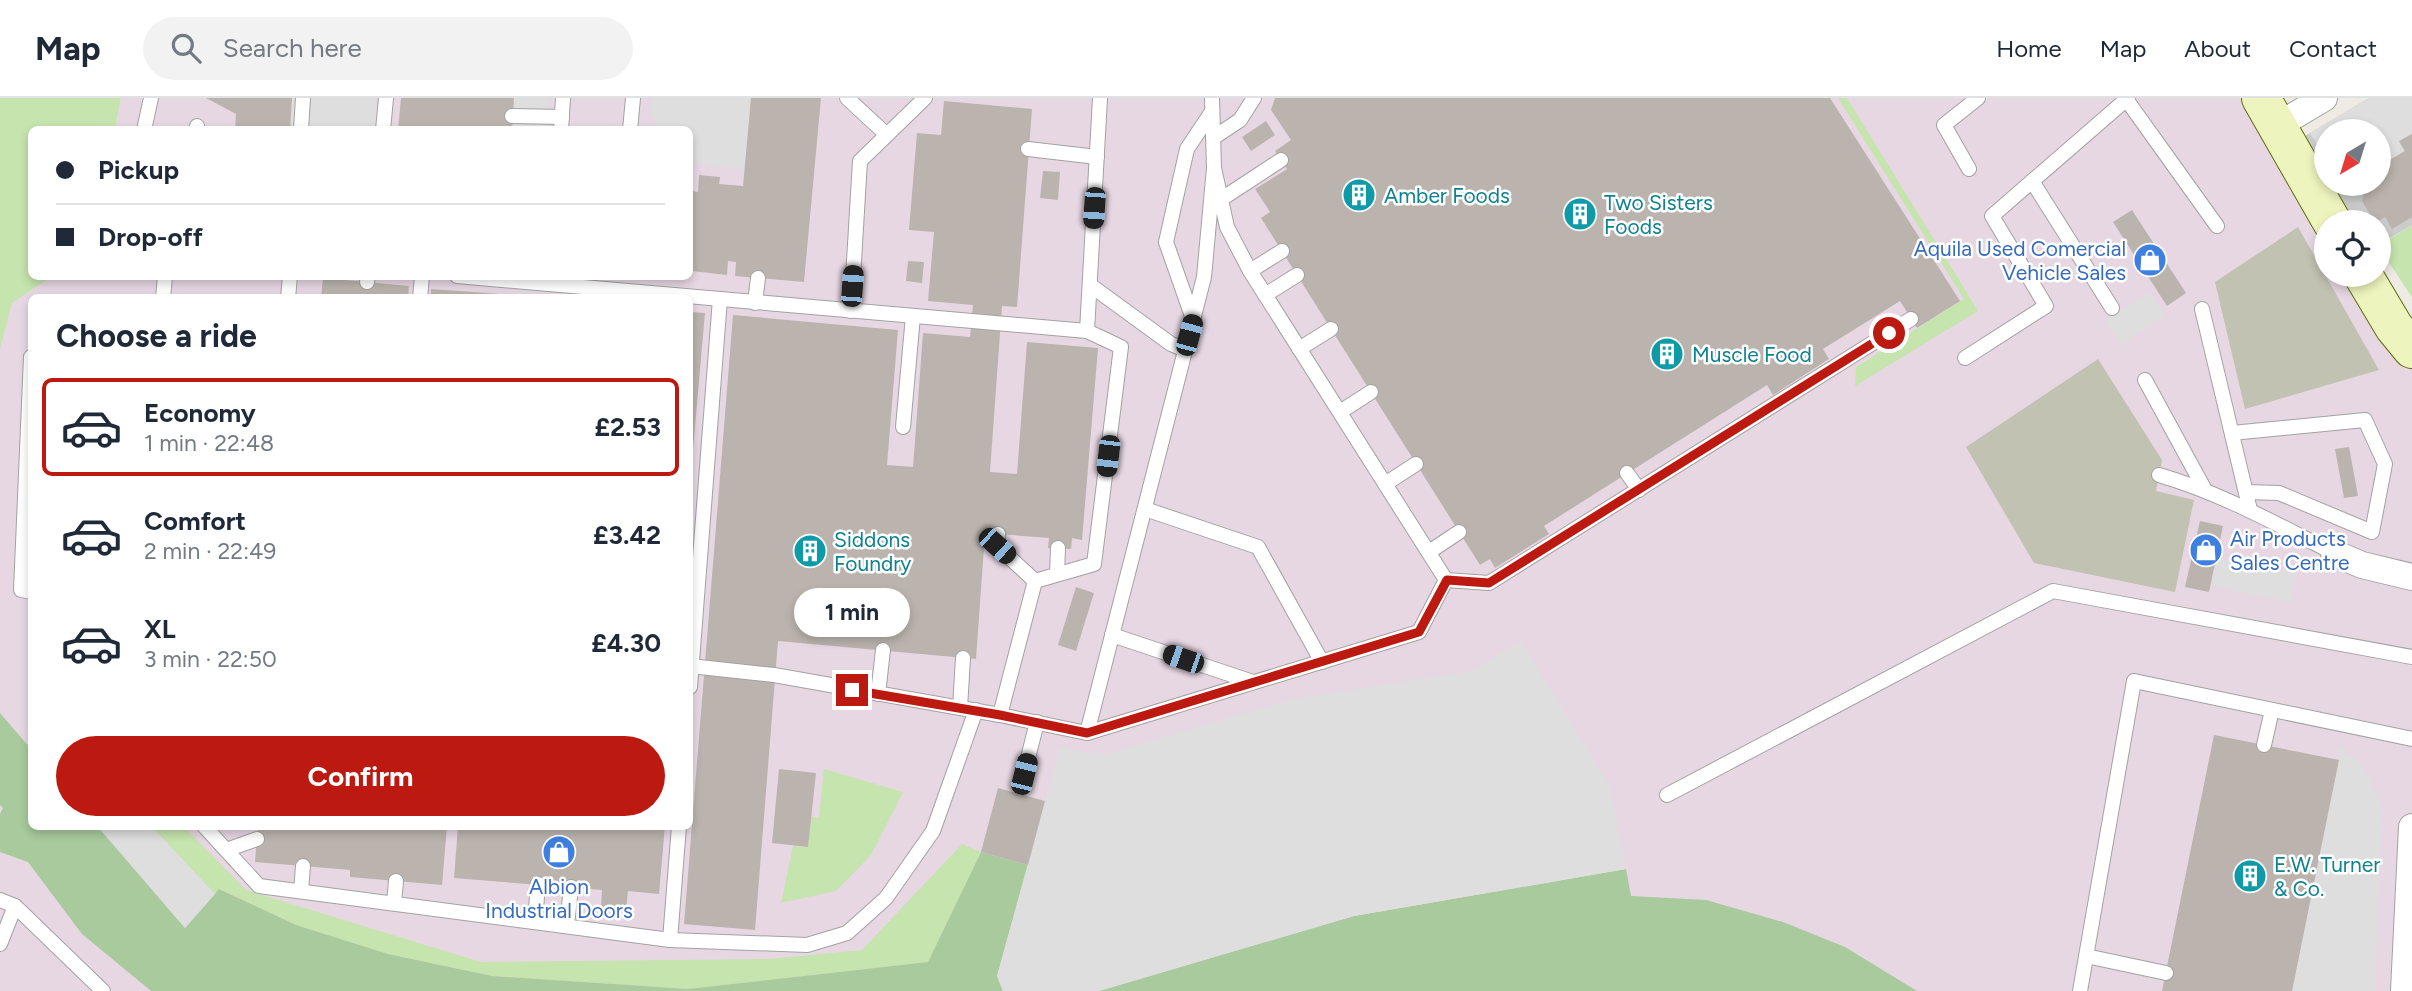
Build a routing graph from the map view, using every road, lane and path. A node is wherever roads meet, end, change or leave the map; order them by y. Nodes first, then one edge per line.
1 (151, 98) edge
2 (303, 98) edge
3 (386, 98) edge
4 (563, 98) edge
5 (633, 98) edge
6 (847, 98) edge
7 (925, 98) edge
8 (1100, 98) edge
9 (1254, 98) edge
10 (1978, 98) edge
11 (2324, 98) edge
12 (2127, 99) edge
13 (1212, 106) edge
14 (2269, 112) edge
15 (513, 116) dead end
16 (562, 123) edge
17 (399, 124) dead end
18 (145, 126) edge
19 (301, 126) edge
20 (383, 126) edge
21 (630, 126) edge
22 (887, 135) junction
23 (1213, 138) junction
24 (1028, 149) dead end
25 (1097, 157) junction
26 (1281, 160) dead end
27 (1214, 168) junction
28 (1969, 169) dead end
29 (2032, 181) junction
30 (1220, 200) junction
31 (2325, 210) edge
32 (2217, 226) dead end
33 (1282, 251) dead end
34 (1250, 271) junction
35 (1297, 275) dead end
36 (758, 278) dead end
37 (551, 281) edge
38 (519, 282) junction
39 (466, 284) edge
40 (1090, 285) junction
41 (2370, 287) edge
42 (619, 289) edge
43 (592, 293) edge
44 (518, 294) edge
45 (652, 294) edge
46 (1265, 295) junction
47 (693, 298) edge
48 (720, 299) junction
49 (755, 303) junction
50 (2112, 308) dead end
51 (2202, 309) dead end
52 (850, 311) junction
53 (913, 316) junction
54 (1911, 319) dead end
55 (1193, 320) junction
56 (1331, 329) dead end
57 (1087, 331) junction
58 (1299, 349) junction
59 (2412, 349) edge
60 (1185, 350) junction
61 (1965, 358) dead end
62 (2145, 380) dead end
63 (1371, 392) dead end
64 (28, 409) edge
65 (1340, 412) junction
66 (903, 427) dead end
67 (2232, 433) junction
68 (1416, 464) dead end
69 (1627, 473) dead end
70 (2159, 475) dead end
71 (1385, 484) junction
72 (2205, 489) junction
73 (1639, 490) junction
74 (2246, 492) junction
75 (1145, 509) junction
76 (2250, 510) junction
77 (1459, 532) dead end
78 (998, 534) dead end
79 (1058, 548) dead end
80 (1429, 552) junction
81 (2334, 553) joint
82 (1057, 574) junction
83 (2412, 577) edge
84 (1447, 580) junction
85 (1035, 581) junction
86 (28, 591) edge
87 (693, 629) edge
88 (1112, 635) junction
89 (883, 650) dead end
90 (2412, 657) edge
91 (963, 658) dead end
92 (1322, 662) junction
93 (693, 666) edge
94 (1253, 682) junction
95 (878, 694) junction
96 (960, 708) junction
97 (976, 710) junction
98 (2272, 710) junction
99 (1000, 715) junction
100 (1037, 722) junction
101 (1087, 733) junction
102 (2412, 738) edge
103 (2264, 745) dead end
104 (1024, 774) dead end
105 (1667, 795) dead end
106 (2412, 827) edge
107 (208, 830) edge
108 (679, 830) edge
109 (257, 839) dead end
110 (226, 850) junction
111 (303, 866) dead end
112 (396, 881) dead end
113 (538, 884) dead end
114 (571, 887) dead end
115 (301, 891) junction
116 (0, 900) edge
117 (394, 903) junction
118 (15, 906) junction
119 (535, 922) junction
120 (567, 926) junction
121 (670, 940) junction
122 (0, 944) edge
123 (2086, 956) junction
124 (2166, 972) dead end
125 (103, 991) edge
126 (2080, 991) edge
127 (2404, 991) edge

1 - 18 lane
2 - 19 lane
3 - 20 lane
4 - 16 lane
5 - 21 lane
6 - 22 lane
7 - 22 lane
8 - 25 lane
9 - 23 lane
10 - 28 lane
11 - 14 street
12 - 29 lane
12 - 32 lane
13 - 23 lane
13 - 55 lane
14 - 31 street
15 - 16 lane
17 - 20 lane
22 - 52 lane
23 - 27 lane
24 - 25 lane
25 - 40 lane
26 - 30 lane
27 - 30 lane
27 - 55 lane
29 - 50 lane
29 - 61 lane
30 - 34 lane
33 - 34 lane
34 - 46 lane
35 - 46 lane
36 - 49 lane
37 - 38 lane
37 - 43 lane
38 - 39 lane
38 - 44 lane
40 - 57 lane
40 - 60 lane
41 - 59 street
42 - 43 lane
42 - 45 lane
46 - 58 lane
47 - 48 lane
48 - 49 lane
48 - 87 lane
49 - 52 lane
51 - 67 lane
52 - 53 lane
53 - 57 lane
53 - 66 lane
54 - 73 lane
55 - 60 lane
56 - 58 lane
57 - 82 lane
58 - 65 lane
60 - 75 lane
62 - 72 lane
63 - 65 lane
64 - 86 lane
65 - 71 lane
67 - 74 lane
67 - 74 lane
68 - 71 lane
69 - 73 lane
70 - 72 lane
71 - 80 lane
72 - 76 lane
73 - 84 lane
74 - 76 lane
75 - 88 lane
75 - 92 lane
76 - 81 lane
77 - 80 lane
78 - 85 lane
79 - 82 lane
80 - 84 lane
81 - 83 street
82 - 85 lane
84 - 92 lane
85 - 99 lane
88 - 94 lane
88 - 101 lane
89 - 95 lane
90 - 105 lane
91 - 96 lane
92 - 94 lane
93 - 95 lane
94 - 101 lane
95 - 96 lane
96 - 97 lane
97 - 99 lane
97 - 121 lane
98 - 102 lane
98 - 103 lane
98 - 123 lane
99 - 100 lane
100 - 101 lane
100 - 104 lane
106 - 127 street
107 - 110 lane
108 - 121 lane
109 - 110 lane
110 - 115 lane
111 - 115 lane
112 - 117 lane
113 - 119 lane
114 - 120 lane
115 - 117 lane
116 - 118 lane
117 - 119 lane
118 - 122 lane
118 - 125 lane
119 - 120 lane
120 - 121 lane
123 - 124 lane
123 - 126 lane

